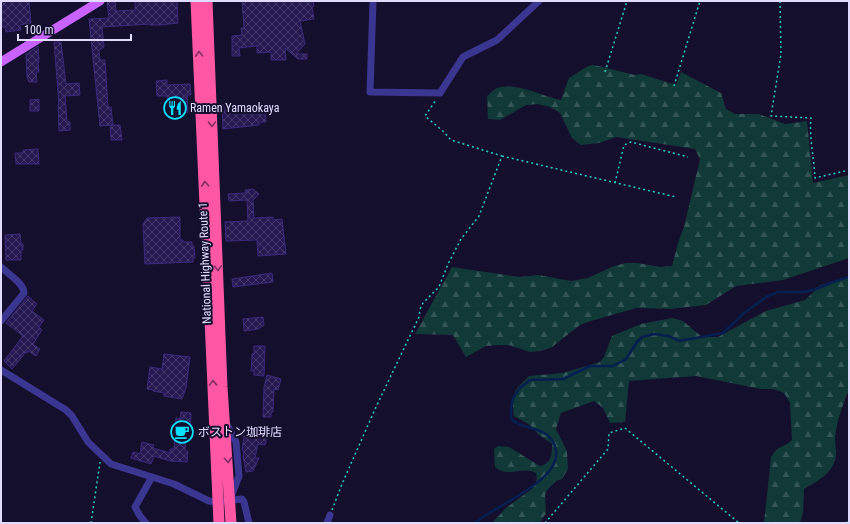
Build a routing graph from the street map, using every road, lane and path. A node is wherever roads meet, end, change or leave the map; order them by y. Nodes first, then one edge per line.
1 (100, 1) edge
2 (196, 1) edge
3 (207, 1) edge
4 (373, 1) edge
5 (539, 1) edge
6 (627, 1) edge
7 (700, 1) edge
8 (780, 1) edge
9 (1, 62) edge
10 (205, 70) junction
11 (605, 72) dead end
12 (674, 86) dead end
13 (440, 93) junction
14 (502, 156) junction
15 (688, 157) dead end
16 (849, 170) edge
17 (615, 183) junction
18 (676, 197) dead end
19 (212, 250) junction
20 (1, 267) edge
21 (1, 321) edge
22 (1, 370) edge
23 (225, 422) junction
24 (102, 455) junction
25 (152, 477) junction
26 (230, 501) junction
27 (218, 502) junction
28 (330, 515) joint
29 (849, 521) edge
30 (90, 523) edge
31 (146, 523) edge
32 (219, 523) edge
33 (231, 523) edge
34 (249, 523) edge
35 (327, 523) edge
36 (546, 523) edge
37 (739, 523) edge
38 (846, 523) edge

1 - 9 main road
10 -> 2 highway, National Highway Route 1
3 - 10 highway, National Highway Route 1
4 - 13 street
5 - 13 street
6 - 11 path
7 - 12 path
8 - 16 path
10 - 19 highway, National Highway Route 1
13 - 14 path
14 - 17 path
14 - 28 path
15 - 17 path
17 - 18 path
19 -> 23 highway, National Highway Route 1
27 -> 19 highway, National Highway Route 1
20 - 21 street
22 - 24 street
23 -> 26 highway, National Highway Route 1
23 - 26 street
24 - 25 street
24 - 30 path
25 - 27 street
25 - 31 street
26 - 27 street
26 - 33 highway, National Highway Route 1
26 - 34 street
27 - 32 highway, National Highway Route 1
28 - 35 street
29 - 38 path
36 - 37 path

